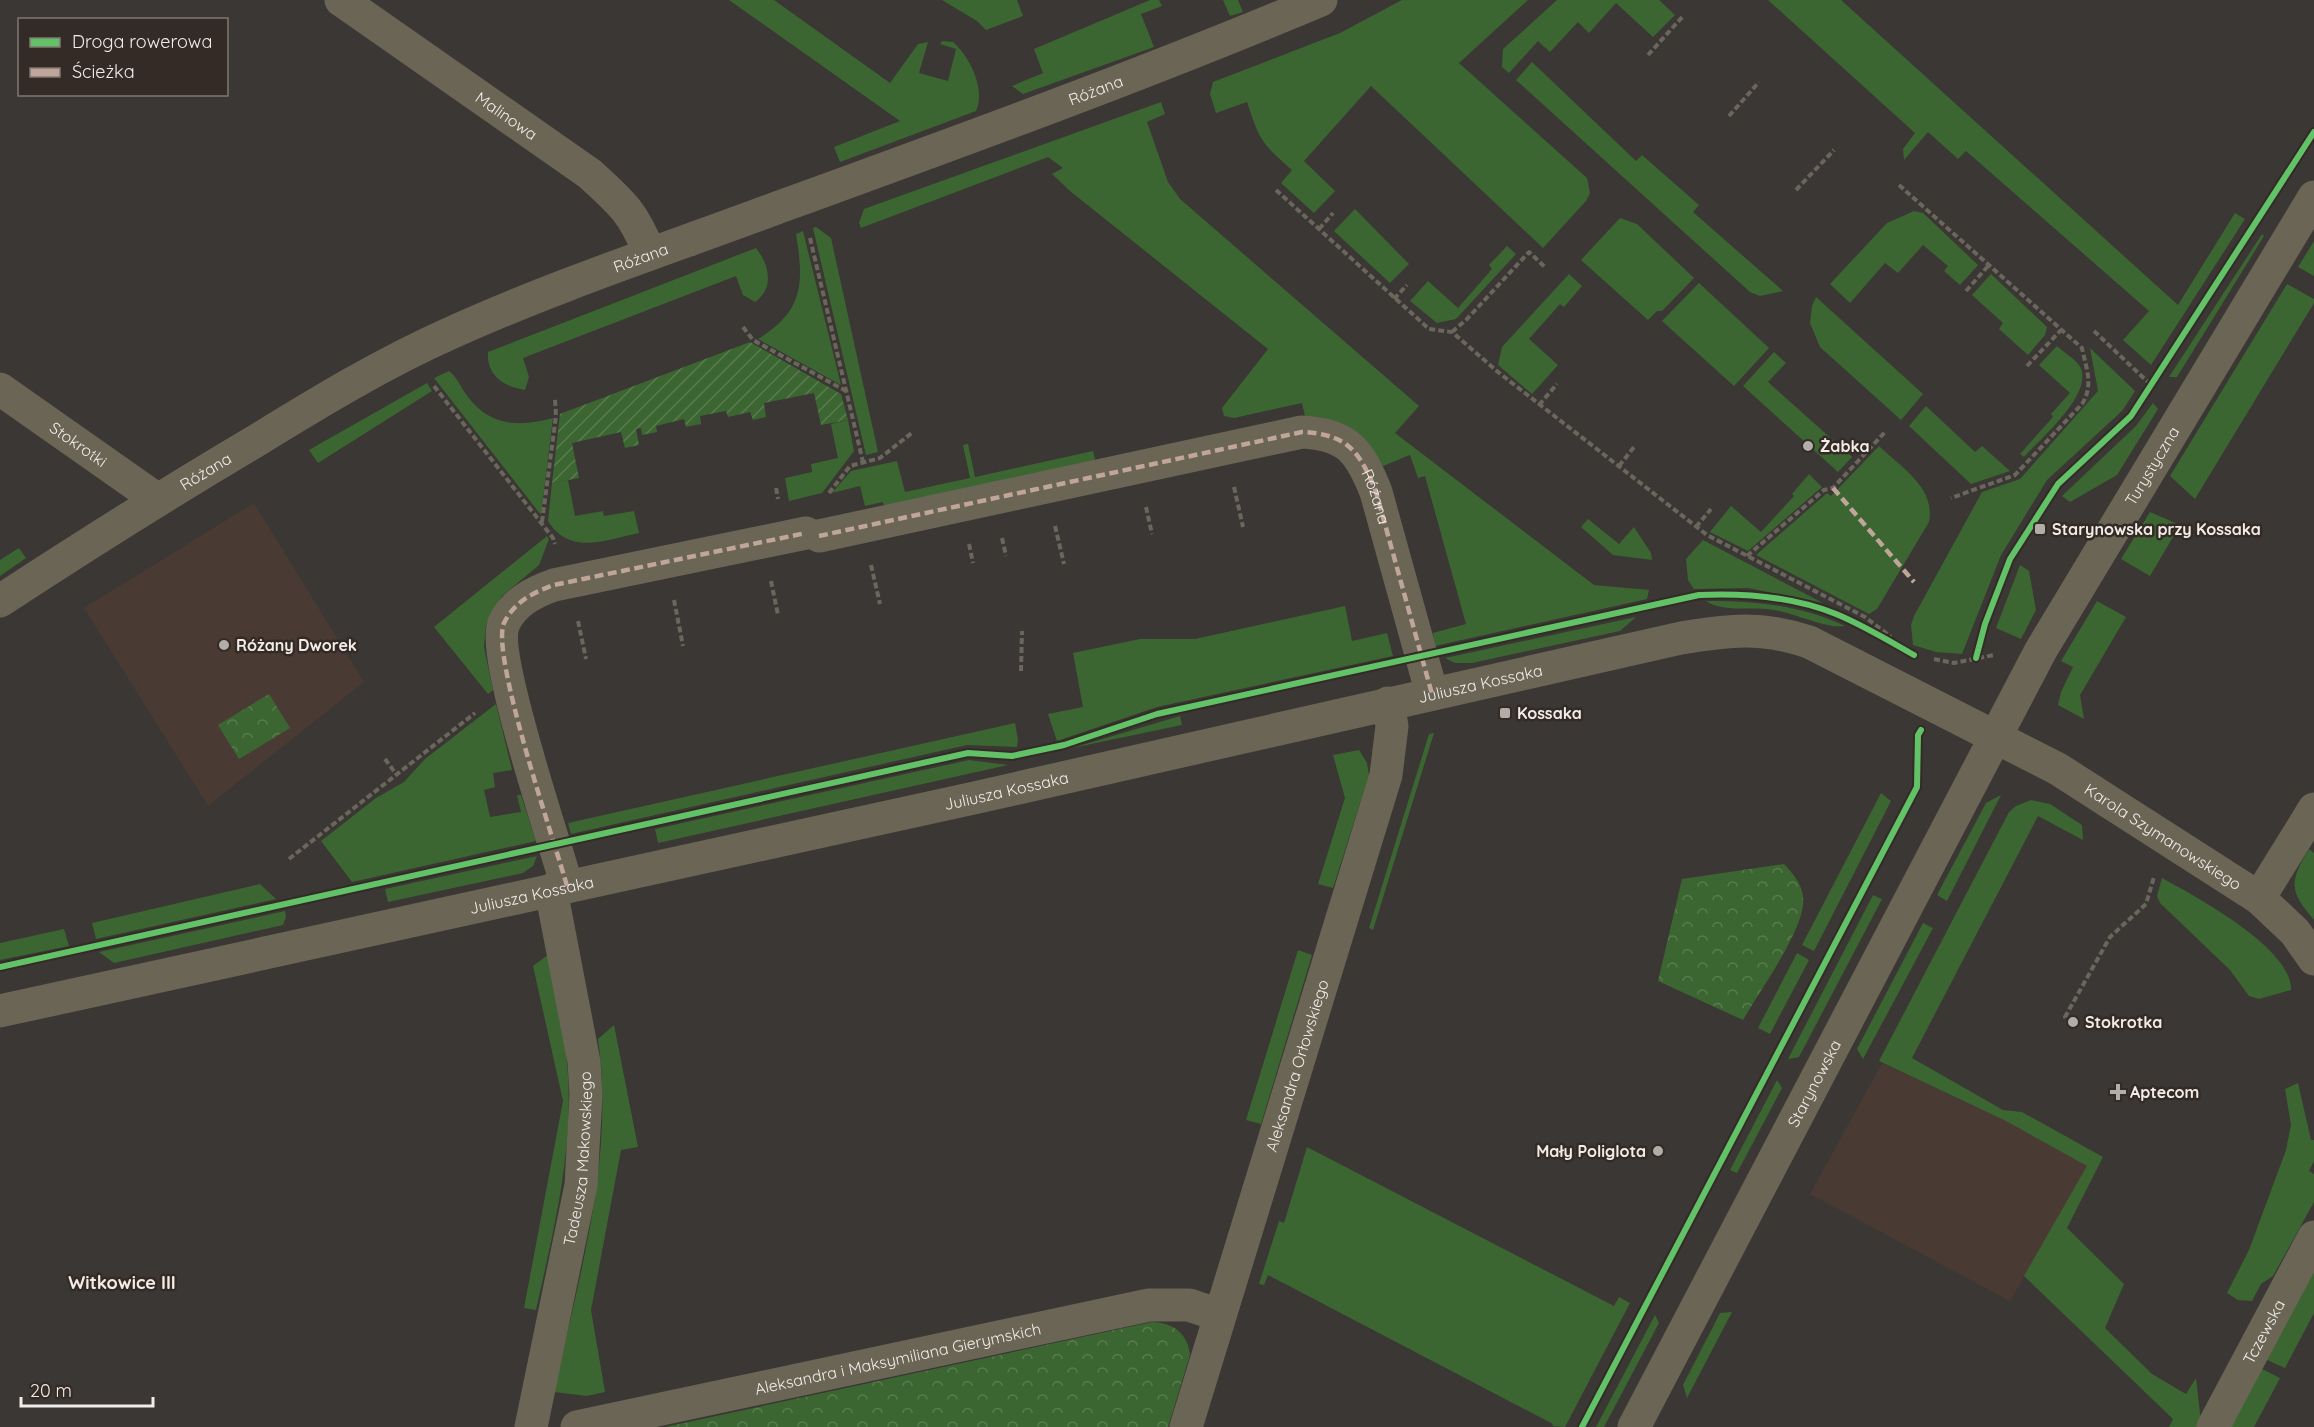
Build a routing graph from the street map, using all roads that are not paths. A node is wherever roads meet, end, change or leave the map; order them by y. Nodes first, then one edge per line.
1 (341, 0) edge
2 (1321, 0) edge
3 (2314, 197) edge
4 (650, 254) junction
5 (0, 389) edge
6 (158, 500) junction
7 (0, 601) edge
8 (1432, 694) junction
9 (1388, 703) junction
10 (1994, 737) junction
11 (2314, 808) edge
12 (559, 888) junction
13 (2259, 898) junction
14 (2314, 959) edge
15 (0, 1011) edge
16 (2314, 1237) edge
17 (1219, 1315) junction
18 (534, 1427) edge
19 (577, 1427) edge
20 (1186, 1427) edge
21 (1634, 1427) edge
22 (2213, 1427) edge

1 - 4 street, Malinowa
2 - 4 street, Różana
3 - 10 street, Turystyczna
4 - 6 street, Różana
5 - 6 street, Stokrotki
6 - 7 street, Różana
8 - 9 street, Juliusza Kossaka
8 - 10 street, Juliusza Kossaka
8 - 12 street, Różana
9 - 12 street, Juliusza Kossaka
9 - 17 street, Aleksandra Orłowskiego
10 - 13 street, Karola Szymanowskiego
10 - 21 street, Starynowska
11 - 13 street
12 - 15 street, Juliusza Kossaka
12 - 18 street, Tadeusza Makowskiego
13 - 14 street, Karola Szymanowskiego
16 - 22 street, Tczewska
17 - 19 street, Aleksandra i Maksymiliana Gierymskich
17 - 20 street, Aleksandra Orłowskiego

